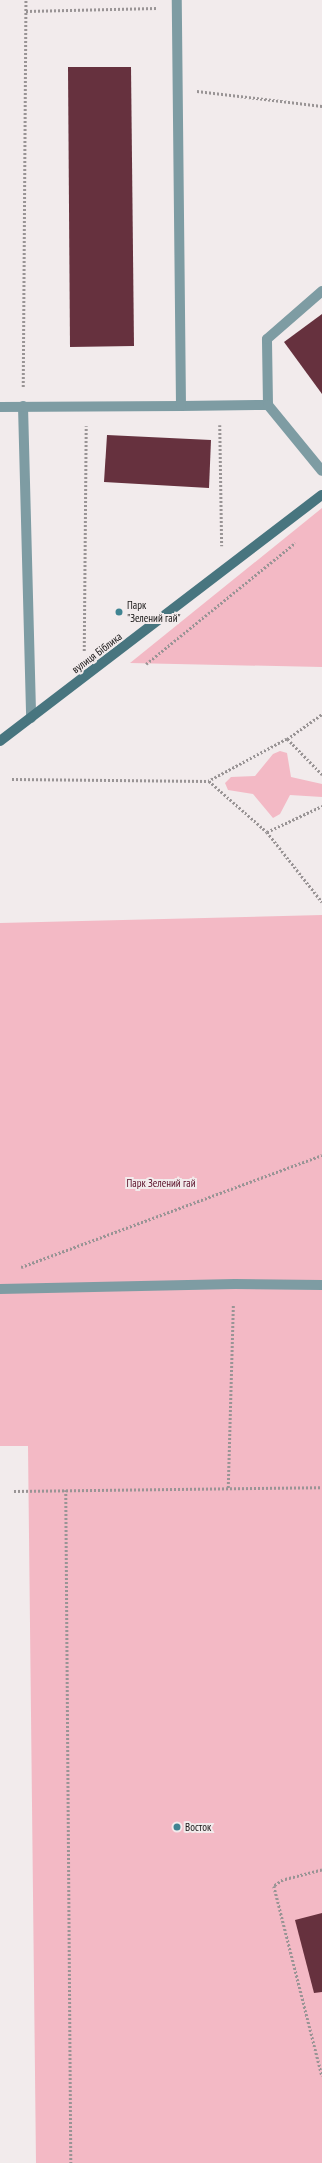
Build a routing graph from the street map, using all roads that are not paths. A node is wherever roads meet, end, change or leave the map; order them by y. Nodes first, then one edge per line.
1 (177, 4) edge
2 (322, 291) edge
3 (268, 405) junction
4 (23, 406) junction
5 (181, 406) junction
6 (0, 407) edge
7 (322, 471) edge
8 (322, 496) edge
9 (31, 718) junction
10 (0, 741) edge
11 (322, 1285) edge
12 (0, 1289) edge

1 - 5 street
2 - 3 street
3 - 5 street
3 - 7 street
4 - 5 street
4 - 6 street
4 - 9 street
8 - 9 street, вулиця Біблика
9 - 10 street, вулиця Біблика
11 - 12 street

